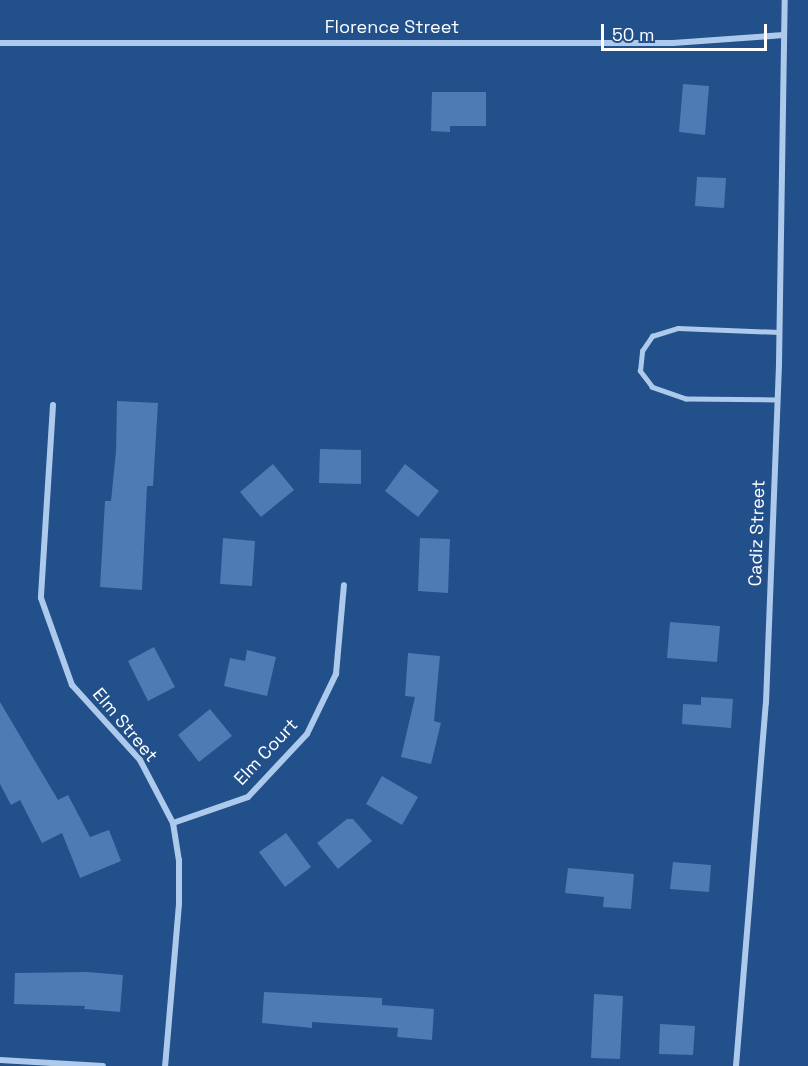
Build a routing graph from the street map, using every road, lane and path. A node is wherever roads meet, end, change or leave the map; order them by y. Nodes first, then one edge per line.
1 (785, 0) edge
2 (784, 35) junction
3 (0, 43) edge
4 (779, 332) junction
5 (777, 400) junction
6 (52, 405) dead end
7 (344, 585) dead end
8 (173, 823) junction
9 (0, 1060) edge
10 (103, 1066) edge
11 (165, 1066) edge
12 (736, 1066) edge

1 - 2 street, Cadiz Street
2 - 3 street, Florence Street
2 - 4 street, Cadiz Street
4 - 5 street, Cadiz Street
4 - 5 lane
5 - 12 street, Cadiz Street
6 - 8 street, Elm Street
7 - 8 street, Elm Court
8 - 11 street, Elm Street
9 - 10 street

